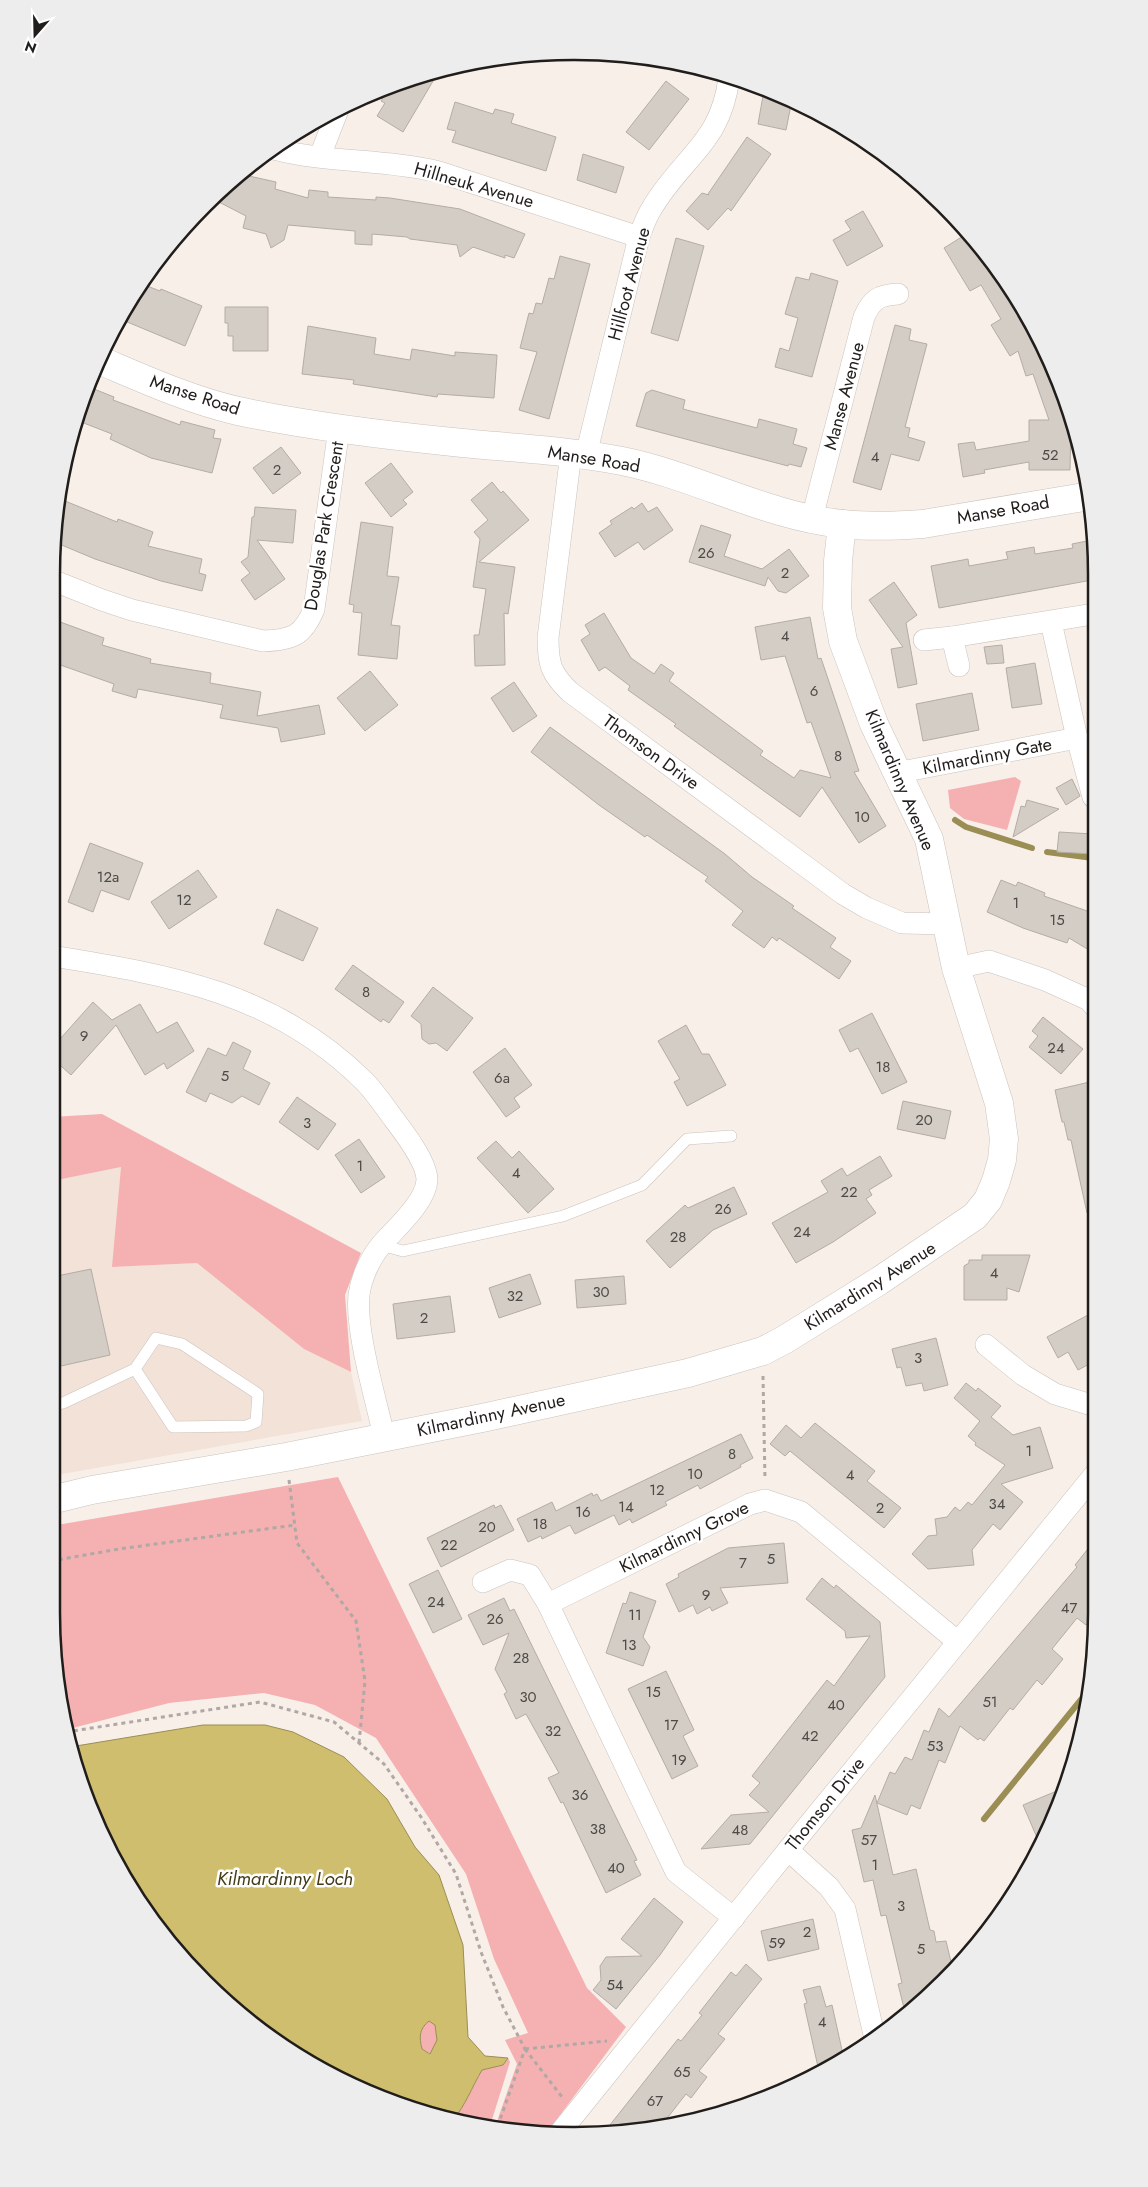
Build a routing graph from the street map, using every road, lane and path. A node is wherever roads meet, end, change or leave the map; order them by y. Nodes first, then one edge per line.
1 (728, 84) edge
2 (334, 120) edge
3 (283, 150) edge
4 (320, 156) junction
5 (639, 237) junction
6 (898, 294) dead end
7 (106, 363) edge
8 (339, 428) junction
9 (579, 454) junction
10 (1082, 497) edge
11 (812, 518) junction
12 (842, 524) junction
13 (60, 583) edge
14 (1088, 615) edge
15 (1051, 622) junction
16 (952, 637) junction
17 (924, 640) dead end
18 (959, 666) dead end
19 (1077, 738) junction
20 (896, 773) junction
21 (1088, 779) edge
22 (946, 924) junction
23 (60, 957) edge
24 (956, 968) junction
25 (1088, 1000) edge
26 (731, 1136) dead end
27 (381, 1245) junction
28 (986, 1345) dead end
29 (763, 1351) junction
30 (135, 1369) junction
31 (1088, 1404) edge
32 (60, 1405) edge
33 (384, 1436) junction
34 (286, 1457) junction
35 (1088, 1483) edge
36 (60, 1498) edge
37 (765, 1500) junction
38 (295, 1525) junction
39 (60, 1559) edge
40 (483, 1582) dead end
41 (548, 1604) junction
42 (958, 1642) junction
43 (74, 1731) edge
44 (359, 1743) junction
45 (788, 1850) junction
46 (734, 1918) junction
47 (874, 2030) edge
48 (635, 2038) junction
49 (525, 2049) junction
50 (575, 2114) junction
51 (499, 2122) edge
52 (565, 2127) edge

1 - 5 street, Hillfoot Avenue
2 - 4 street
3 - 4 street, Hillneuk Avenue
4 - 5 street, Hillneuk Avenue
5 - 9 street, Hillfoot Avenue
6 - 11 street, Manse Avenue
7 - 8 street, Manse Road
8 - 9 street, Manse Road
8 - 13 street, Douglas Park Crescent
9 - 11 street, Manse Road
9 - 22 street, Thomson Drive
10 - 12 street, Manse Road
11 - 12 street, Manse Road
12 - 20 street, Kilmardinny Avenue
14 - 15 street
15 - 16 street
15 - 19 street, Kilmardinny Gate
16 - 17 street
16 - 18 street
19 - 20 street, Kilmardinny Gate
19 - 21 street, Kilmardinny Gate
20 - 22 street, Kilmardinny Avenue
22 - 24 street, Kilmardinny Avenue
23 - 27 street
24 - 25 street
24 - 29 street, Kilmardinny Avenue
26 - 27 lane
27 - 33 street
28 - 31 street
29 - 33 street, Kilmardinny Avenue
29 - 37 path
30 - 30 lane
30 - 32 lane
33 - 34 street, Kilmardinny Avenue
34 - 36 street, Kilmardinny Avenue
34 - 38 path
35 - 42 street, Thomson Drive
37 - 41 street, Kilmardinny Grove
37 - 42 street, Kilmardinny Grove
38 - 39 path
38 - 44 path
40 - 41 street
41 - 46 street
42 - 45 street, Thomson Drive
43 - 44 path
44 - 49 path
45 - 46 street, Thomson Drive
45 - 47 street
46 - 48 street, Thomson Drive
48 - 49 path
48 - 50 street, Thomson Drive
49 - 50 path
49 - 51 path
50 - 52 street, Thomson Drive

